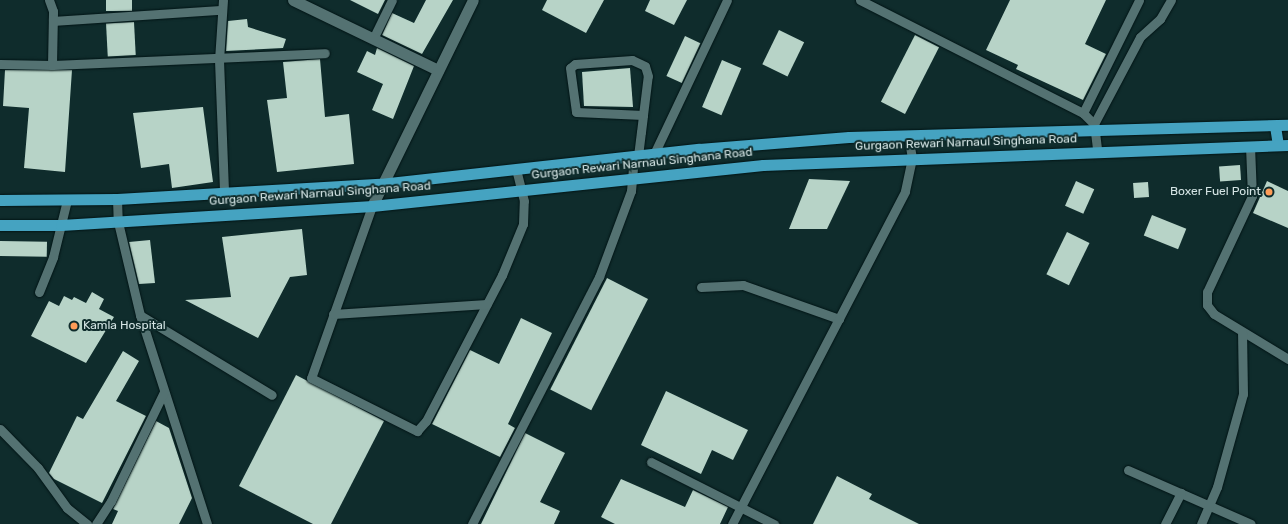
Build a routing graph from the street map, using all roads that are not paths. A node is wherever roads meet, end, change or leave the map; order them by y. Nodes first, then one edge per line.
1 (49, 0) edge
2 (223, 0) edge
3 (293, 0) edge
4 (392, 0) edge
5 (473, 0) edge
6 (728, 0) edge
7 (860, 0) edge
8 (1139, 0) edge
9 (1171, 0) edge
10 (220, 10) junction
11 (53, 20) junction
12 (373, 39) junction
13 (325, 53) dead end
14 (219, 60) junction
15 (0, 64) edge
16 (52, 64) junction
17 (438, 70) junction
18 (1083, 113) junction
19 (643, 115) junction
20 (1288, 125) edge
21 (1275, 126) junction
22 (1095, 127) junction
23 (908, 136) junction
24 (1283, 145) edge
25 (1250, 146) junction
26 (1097, 150) junction
27 (654, 154) junction
28 (636, 156) junction
29 (912, 158) junction
30 (516, 169) junction
31 (633, 178) junction
32 (380, 184) junction
33 (522, 189) junction
34 (224, 192) junction
35 (0, 200) edge
36 (67, 200) junction
37 (117, 200) junction
38 (372, 206) junction
39 (118, 222) junction
40 (0, 225) edge
41 (61, 225) junction
42 (701, 287) dead end
43 (40, 292) dead end
44 (487, 304) junction
45 (333, 314) junction
46 (140, 316) junction
47 (839, 319) junction
48 (1242, 332) junction
49 (1288, 359) edge
50 (164, 392) junction
51 (272, 395) dead end
52 (0, 428) edge
53 (651, 462) dead end
54 (1128, 470) dead end
55 (1181, 493) junction
56 (1210, 505) junction
57 (740, 508) junction
58 (1229, 519) edge
59 (87, 524) edge
60 (96, 524) edge
61 (207, 524) edge
62 (472, 524) edge
63 (732, 524) edge
64 (774, 524) edge
65 (1164, 524) edge
66 (1201, 524) edge
67 (1251, 524) edge

1 - 11 lane
2 - 10 lane
3 - 12 street
4 - 12 lane
5 - 17 street
6 - 27 lane
7 - 18 lane
8 - 18 lane
9 - 22 lane
10 - 11 lane
10 - 14 lane
11 - 16 lane
12 - 17 street
13 - 14 lane
14 - 16 lane
14 - 34 lane
15 - 16 lane
17 - 32 street
18 - 22 lane
19 - 19 lane
19 - 28 lane
20 - 21 highway
21 - 22 highway
21 - 24 highway
22 - 23 highway
22 - 26 lane
23 - 27 highway
23 - 29 lane
24 - 25 highway, Gurgaon Rewari Narnaul Singhana Road
25 - 26 highway, Gurgaon Rewari Narnaul Singhana Road
25 - 48 lane
26 - 29 highway, Gurgaon Rewari Narnaul Singhana Road
27 - 28 highway
28 - 30 highway
28 - 31 lane
29 - 31 highway, Gurgaon Rewari Narnaul Singhana Road
29 - 47 lane
30 - 32 highway
30 - 33 lane
31 - 33 highway, Gurgaon Rewari Narnaul Singhana Road
31 - 62 lane
32 - 34 highway
32 - 38 street
33 - 38 highway, Gurgaon Rewari Narnaul Singhana Road
33 - 44 lane
34 - 37 highway
35 - 36 highway
36 - 37 highway
36 - 41 lane
37 - 39 lane
38 - 39 highway, Gurgaon Rewari Narnaul Singhana Road
38 - 45 lane
39 - 41 highway, Gurgaon Rewari Narnaul Singhana Road
39 - 46 lane
40 - 41 highway, Gurgaon Rewari Narnaul Singhana Road
41 - 43 lane
42 - 47 lane
44 - 45 lane
44 - 45 lane
46 - 50 lane
46 - 51 lane
47 - 57 lane
48 - 49 lane
48 - 56 lane
50 - 60 lane
50 - 61 lane
52 - 59 lane
53 - 57 lane
54 - 55 lane
55 - 56 lane
55 - 65 lane
56 - 58 lane
56 - 66 lane
57 - 63 lane
57 - 64 lane
58 - 67 lane

